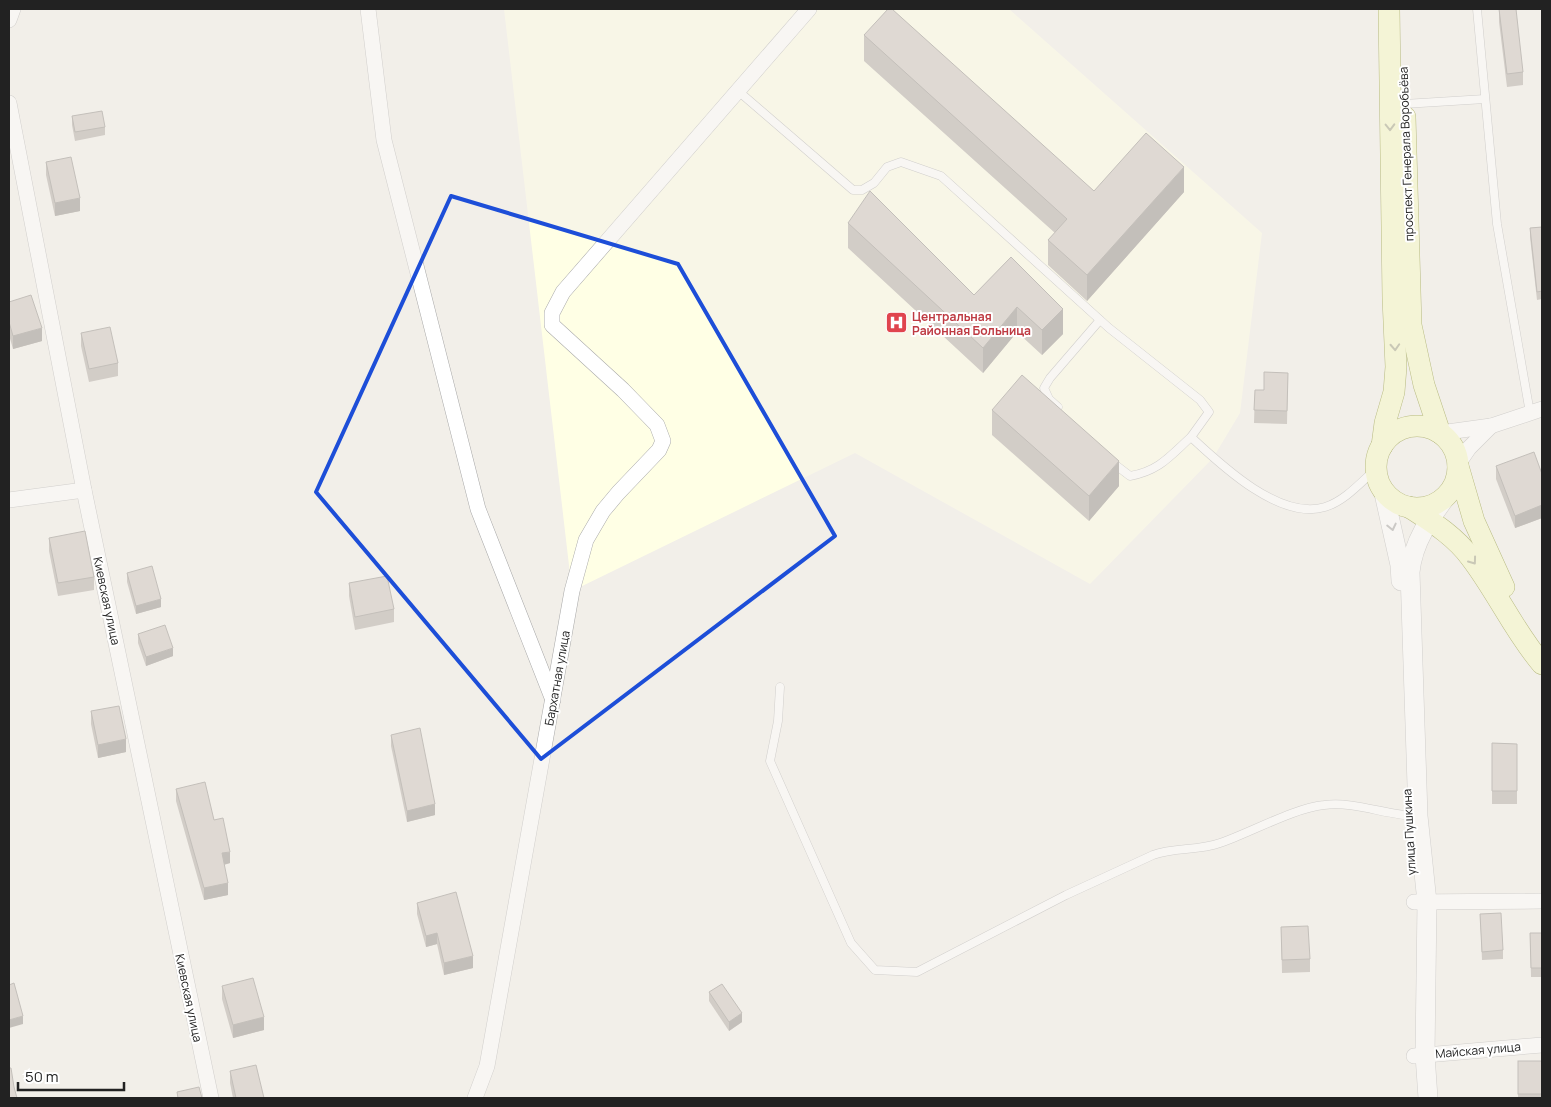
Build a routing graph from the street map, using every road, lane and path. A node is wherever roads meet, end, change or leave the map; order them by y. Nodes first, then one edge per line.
1 (13, 9) edge
2 (368, 9) edge
3 (809, 9) edge
4 (1389, 9) edge
5 (1402, 9) edge
6 (1477, 9) edge
7 (9, 20) edge
8 (737, 90) junction
9 (1485, 99) junction
10 (9, 103) edge
11 (1404, 104) junction
12 (1401, 298) junction
13 (1100, 320) junction
14 (1536, 411) edge
15 (1063, 412) edge
16 (1491, 426) junction
17 (1440, 433) junction
18 (1191, 437) junction
19 (1382, 446) junction
20 (1103, 453) edge
21 (1458, 464) junction
22 (1377, 468) junction
23 (1383, 489) junction
24 (84, 490) junction
25 (1448, 494) junction
26 (9, 500) edge
27 (1409, 507) junction
28 (1429, 520) junction
29 (1457, 542) junction
30 (1406, 561) junction
31 (1542, 642) edge
32 (1542, 664) edge
33 (780, 687) dead end
34 (553, 702) junction
35 (1412, 816) junction
36 (1542, 901) edge
37 (1420, 902) junction
38 (1542, 1045) edge
39 (1420, 1056) junction
40 (211, 1098) edge
41 (475, 1098) edge
42 (1417, 1098) edge
43 (1428, 1098) edge

1 - 7 street
2 - 34 street
3 - 8 street
4 -> 12 main road, проспект Генерала Воробьёва
5 - 11 main road, проспект Генерала Воробьёва
6 - 9 lane
8 - 13 lane
8 - 34 street, Бархатная улица
9 - 11 lane
9 - 14 lane
10 - 24 street, Киевская улица
11 - 12 main road, проспект Генерала Воробьёва
12 - 17 main road
12 -> 19 main road
13 - 15 lane
13 - 18 lane
14 - 16 street
16 - 17 street
16 - 21 street
17 - 19 main road
17 - 21 main road
18 - 20 lane
18 - 22 lane
19 - 22 main road
21 - 25 main road
21 - 31 main road
22 - 23 main road
23 - 27 main road
23 -> 30 street, улица Пушкина
24 - 26 street
24 - 40 street, Киевская улица
25 - 27 main road
25 - 28 street
27 - 28 main road
28 - 29 main road
28 - 30 street
29 - 30 street
29 -> 32 main road
30 - 35 street, улица Пушкина
33 - 35 lane
34 - 41 street, Бархатная улица
35 - 37 street, улица Пушкина
36 - 37 street
37 - 39 street, улица Пушкина
38 - 39 street, Майская улица
39 - 42 street, улица Пушкина
39 - 43 street

